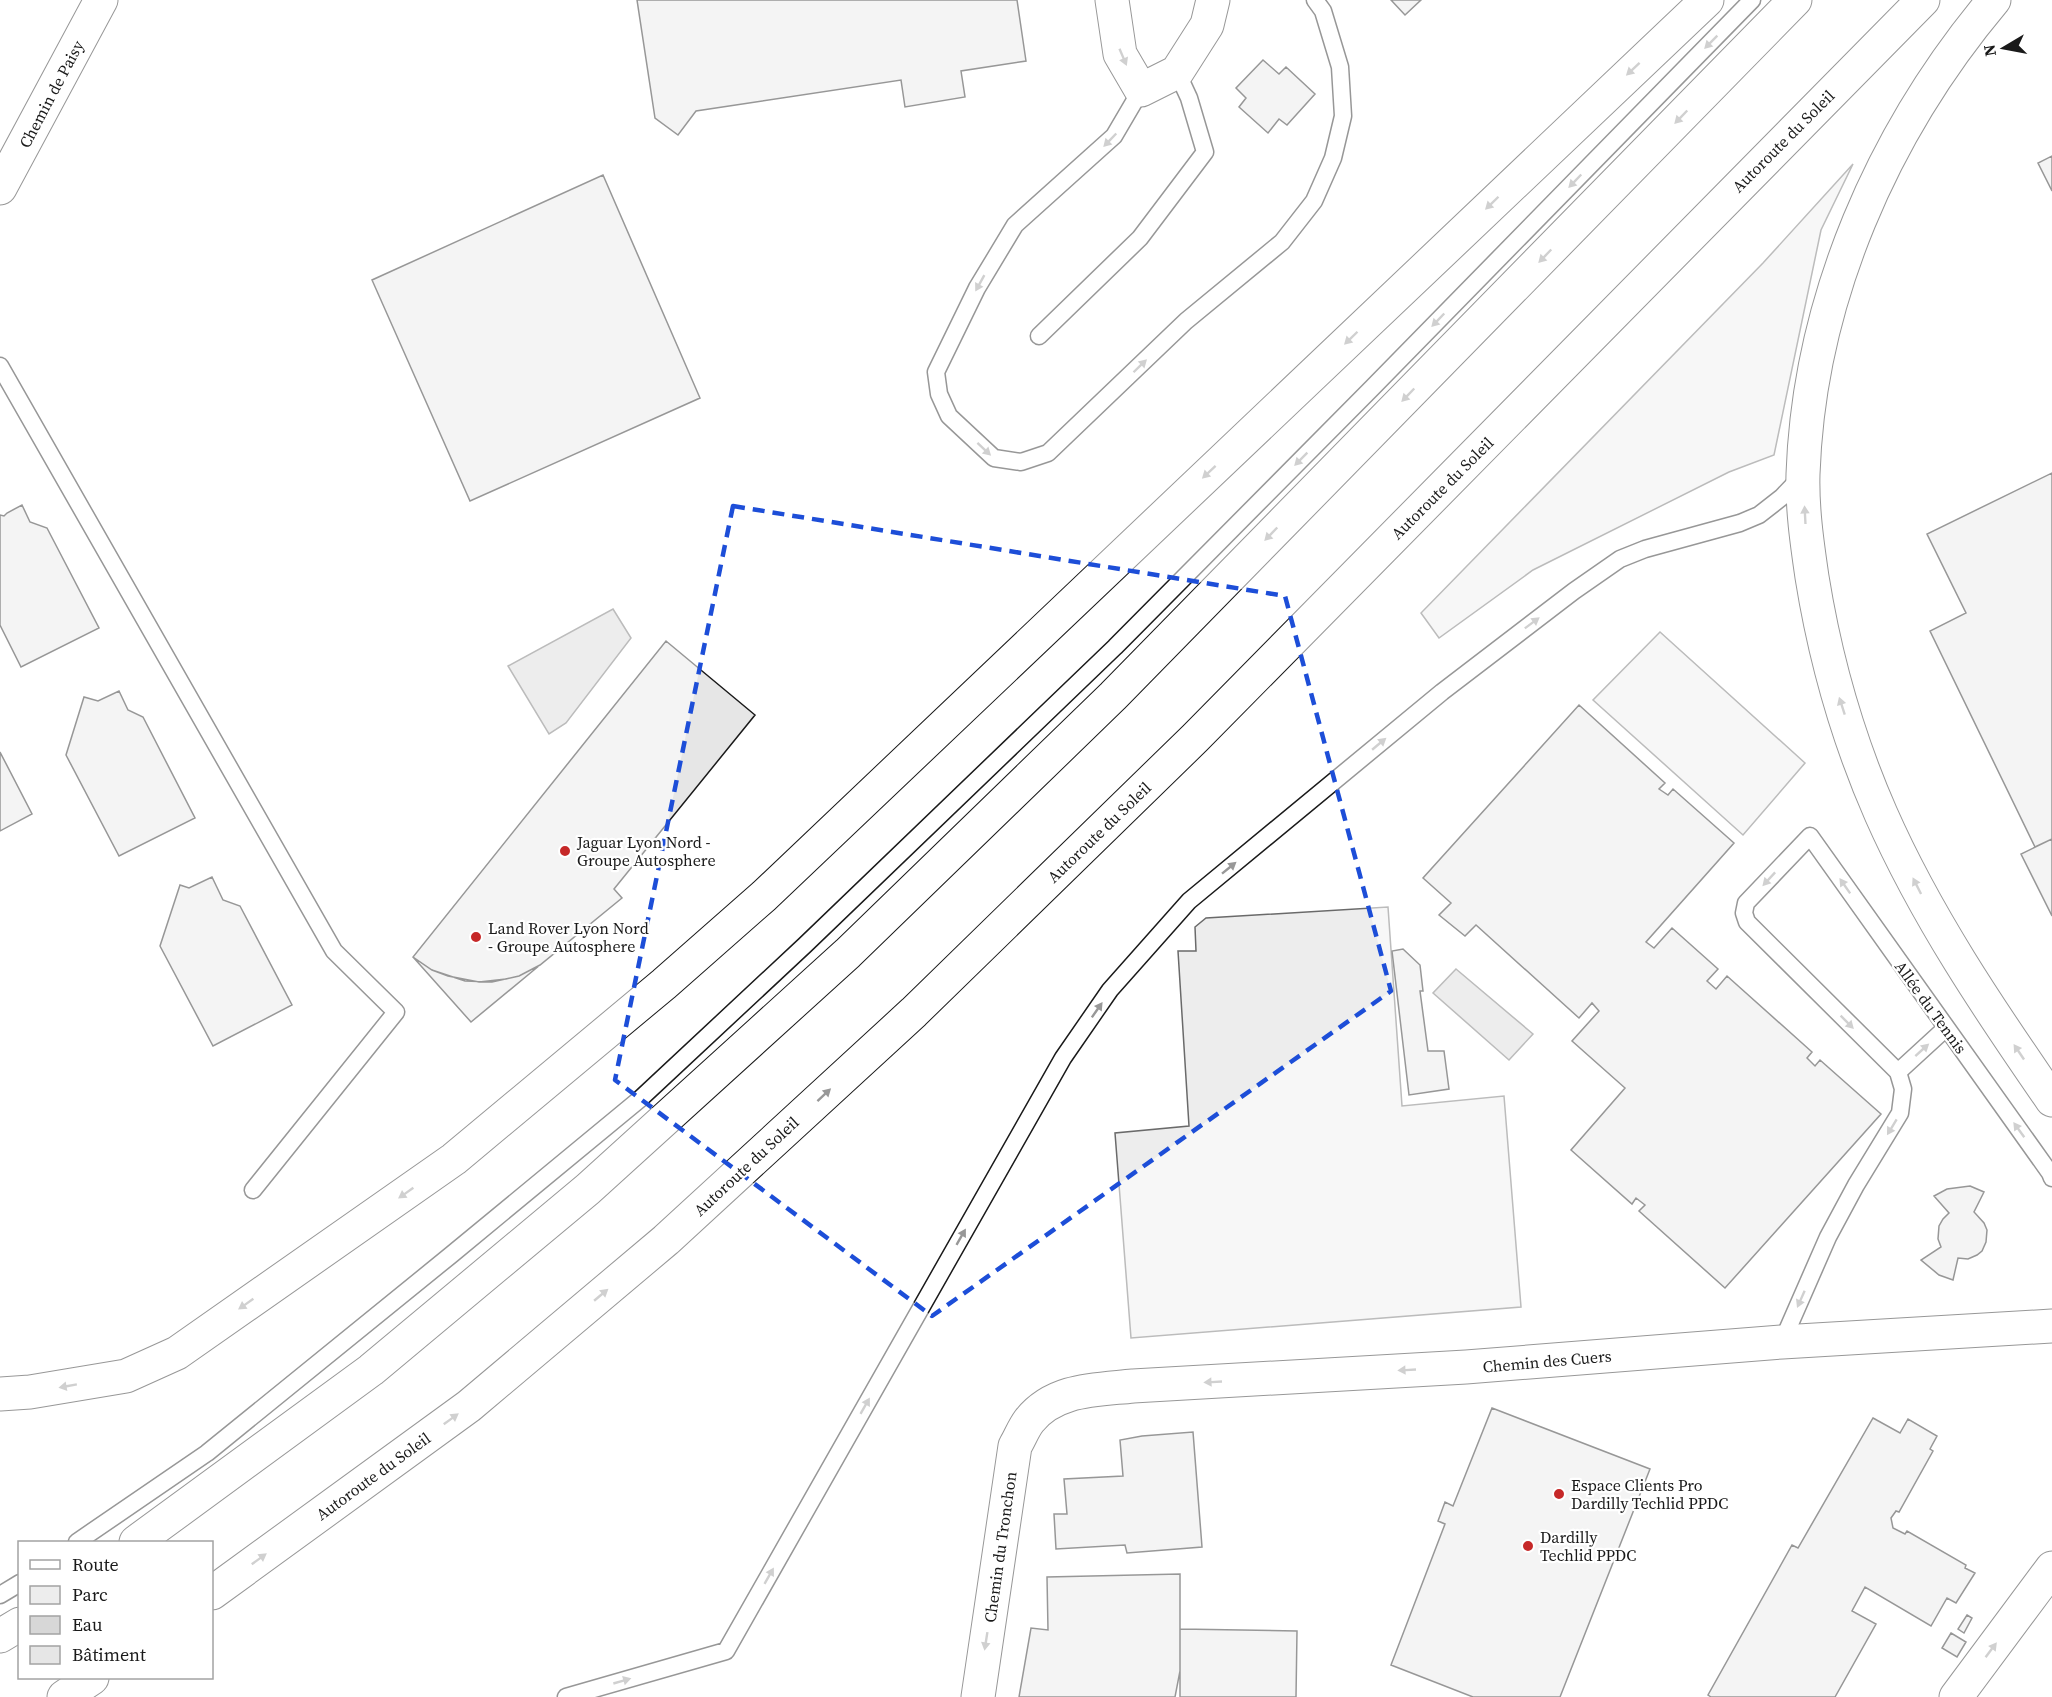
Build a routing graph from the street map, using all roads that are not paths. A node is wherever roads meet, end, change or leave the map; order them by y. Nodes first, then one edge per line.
1 (101, 0) edge
2 (1112, 0) edge
3 (1212, 0) edge
4 (1315, 0) edge
5 (1707, 0) edge
6 (1752, 0) edge
7 (1796, 0) edge
8 (1923, 0) edge
9 (1994, 0) edge
10 (1176, 72) junction
11 (1141, 90) junction
12 (0, 188) edge
13 (1038, 336) dead end
14 (0, 366) edge
15 (1803, 476) junction
16 (1946, 1028) junction
17 (1898, 1072) junction
18 (2052, 1100) edge
19 (2052, 1178) edge
20 (253, 1190) dead end
21 (2052, 1326) edge
22 (1782, 1342) junction
23 (0, 1394) edge
24 (1044, 1405) joint
25 (78, 1541) edge
26 (137, 1541) edge
27 (2052, 1568) edge
28 (18, 1584) edge
29 (213, 1592) edge
30 (0, 1595) edge
31 (18, 1625) edge
32 (0, 1636) edge
33 (89, 1679) edge
34 (64, 1697) edge
35 (566, 1697) edge
36 (978, 1697) edge
37 (1956, 1697) edge

1 - 12 main road, Chemin de Paisy
2 -> 11 main road
3 - 10 main road
11 -> 4 lane
5 -> 23 main road
6 -> 25 lane
7 -> 26 main road
29 -> 8 main road, Autoroute du Soleil
9 - 15 main road
10 - 11 main road
10 - 13 lane
14 - 20 lane
18 -> 15 main road
35 -> 15 lane
17 -> 16 lane
16 -> 17 lane, Allée du Tennis
19 -> 16 lane, Allée du Tennis
17 -> 22 lane
21 - 22 main road, Chemin des Cuers
22 -> 24 main road, Chemin des Cuers
24 -> 36 main road, Chemin du Tronchon
37 -> 27 main road
28 - 30 lane
31 - 32 main road
33 - 34 main road

